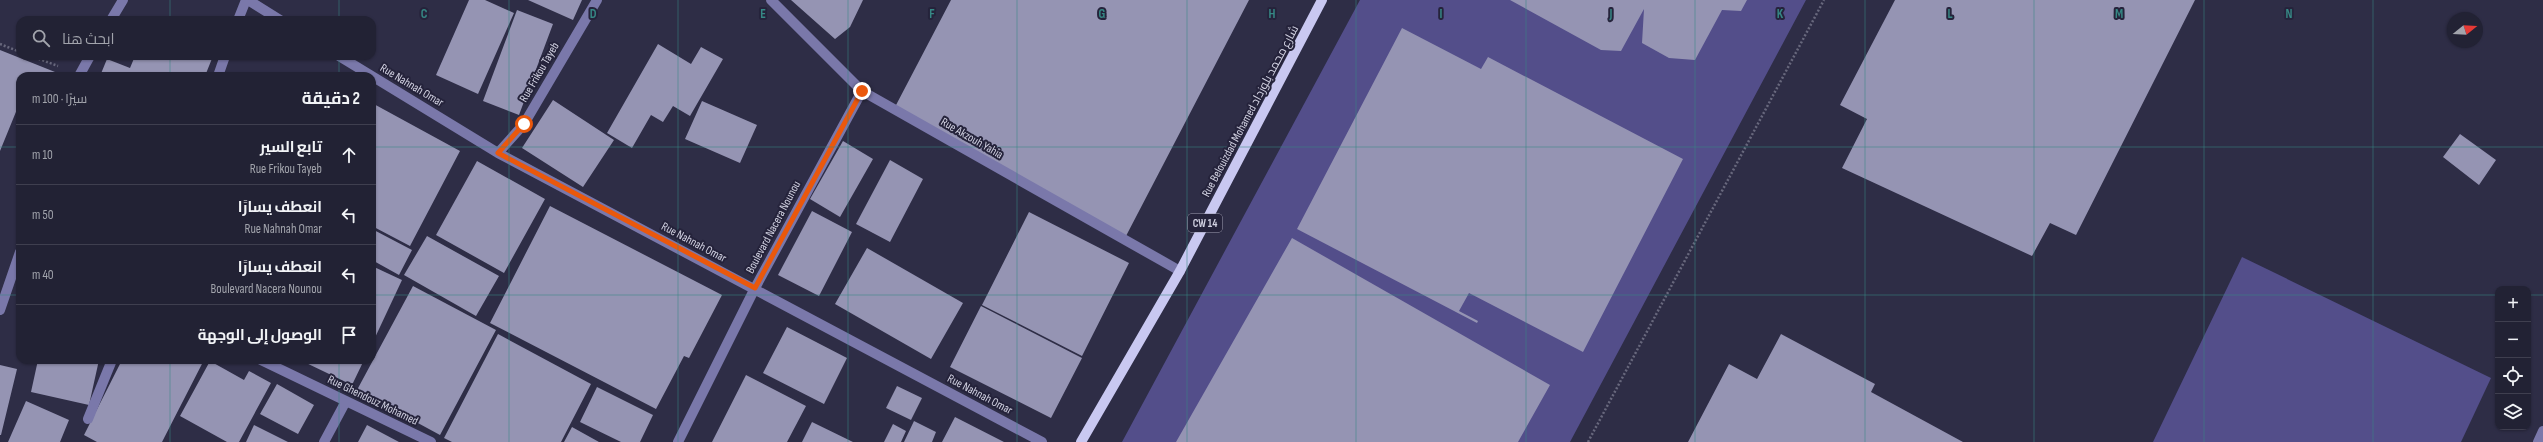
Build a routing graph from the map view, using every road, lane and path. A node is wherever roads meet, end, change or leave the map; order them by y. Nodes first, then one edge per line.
1 (123, 0) edge
2 (247, 0) edge
3 (597, 0) edge
4 (771, 0) edge
5 (1322, 0) edge
6 (1824, 0) edge
7 (113, 16) edge
8 (240, 16) edge
9 (273, 16) edge
10 (0, 44) edge
11 (16, 50) edge
12 (41, 60) edge
13 (88, 60) edge
14 (224, 60) edge
15 (346, 60) edge
16 (71, 72) edge
17 (81, 72) edge
18 (219, 72) edge
19 (365, 72) edge
20 (376, 79) edge
21 (862, 91) junction
22 (498, 153) junction
23 (16, 264) edge
24 (1180, 271) junction
25 (755, 288) junction
26 (0, 310) edge
27 (110, 364) edge
28 (269, 364) edge
29 (346, 401) junction
30 (88, 419) dead end
31 (2543, 431) edge
32 (324, 442) edge
33 (431, 442) edge
34 (678, 442) edge
35 (1042, 442) edge
36 (1081, 442) edge
37 (1588, 442) edge
38 (2538, 442) edge

1 - 7 street
2 - 8 street
2 - 9 street
3 - 22 street, Rue Frikou Tayeb
4 - 21 street, Rue Akzouh Yahia
5 - 24 main road, Rue Belouizdad Mohamed شارع محمد بلوزداد / CW 14
6 - 37 path
10 - 11 path
12 - 16 path
13 - 17 street
14 - 18 street
15 - 19 street, Rue Nahnah Omar
20 - 22 street, Rue Nahnah Omar
21 - 24 street, Rue Akzouh Yahia
21 - 25 street, Boulevard Nacera Nounou
22 - 25 street, Rue Nahnah Omar
23 - 26 street
24 - 36 main road, Rue Belouizdad Mohamed شارع محمد بلوزداد / CW 14
25 - 34 street, Boulevard Nacera Nounou
25 - 35 street, Rue Nahnah Omar
27 - 30 street
28 - 29 street, Rue Ghendouz Mohamed
29 - 32 street
29 - 33 street, Rue Ghendouz Mohamed
31 - 38 street

